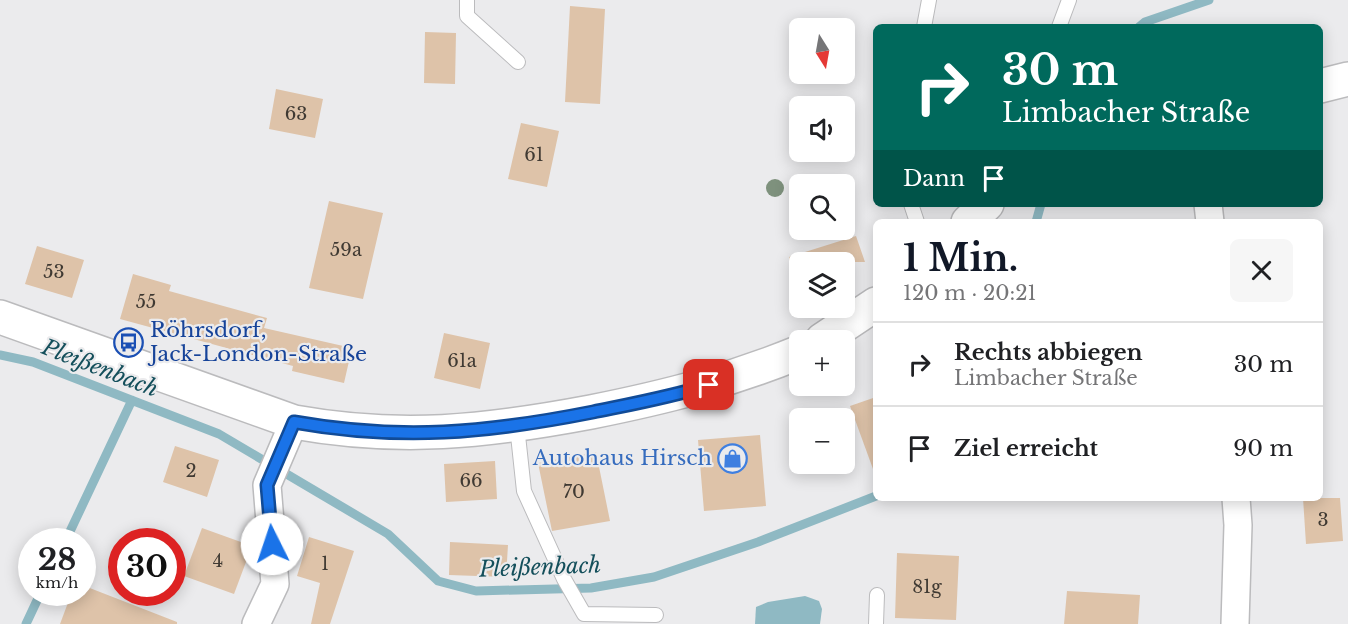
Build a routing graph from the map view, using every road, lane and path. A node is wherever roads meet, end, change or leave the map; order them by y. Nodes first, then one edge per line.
1 (467, 0) edge
2 (928, 0) edge
3 (1069, 0) edge
4 (924, 24) edge
5 (1060, 24) edge
6 (518, 62) dead end
7 (1348, 79) edge
8 (1323, 85) edge
9 (984, 207) edge
10 (971, 219) edge
11 (873, 306) edge
12 (0, 317) edge
13 (837, 330) edge
14 (789, 356) edge
15 (294, 422) junction
16 (517, 426) junction
17 (1236, 501) edge
18 (878, 596) dead end
19 (656, 615) dead end
20 (256, 624) edge
21 (876, 624) edge
22 (1235, 624) edge

1 - 6 lane
2 - 4 lane
3 - 5 lane
7 - 8 street
9 - 10 street
11 - 13 street
12 - 15 street
14 - 16 street
15 - 16 street
15 - 20 street
16 - 19 lane
17 - 22 street
18 - 21 lane

